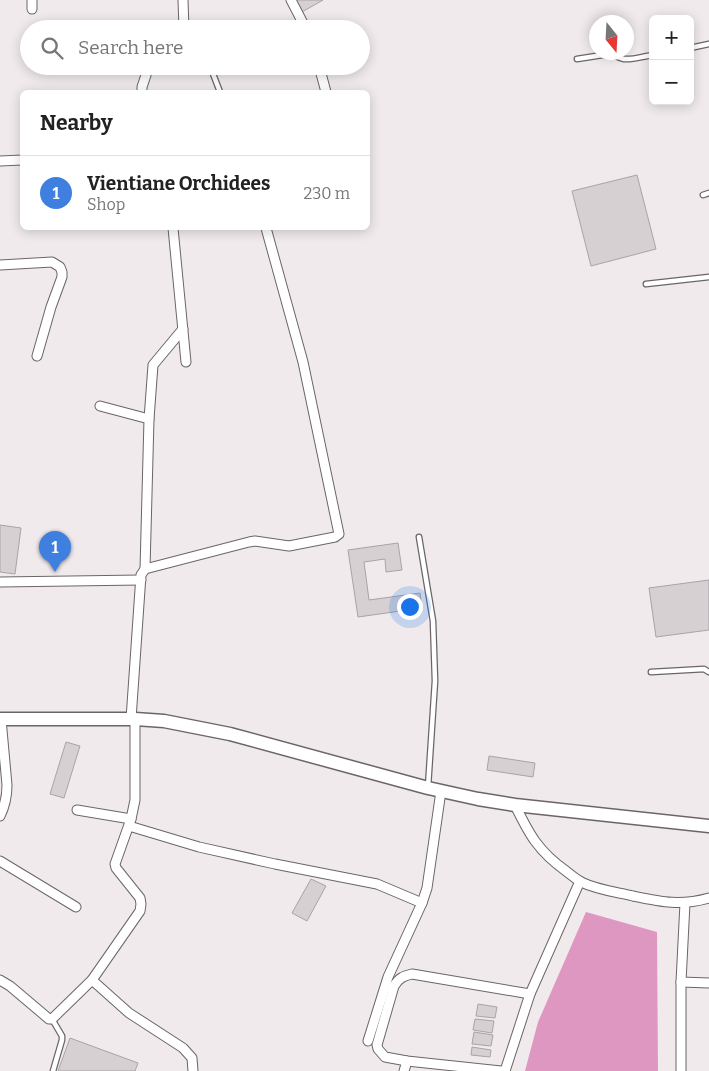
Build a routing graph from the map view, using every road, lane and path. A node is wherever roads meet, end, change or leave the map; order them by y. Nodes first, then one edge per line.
1 (183, 0) edge
2 (291, 0) edge
3 (184, 20) edge
4 (301, 20) edge
5 (709, 44) edge
6 (694, 47) edge
7 (649, 55) edge
8 (577, 59) dead end
9 (146, 75) edge
10 (213, 75) edge
11 (321, 75) edge
12 (142, 90) edge
13 (219, 90) edge
14 (325, 90) edge
15 (20, 160) edge
16 (0, 161) edge
17 (709, 193) edge
18 (703, 195) dead end
19 (173, 230) edge
20 (267, 230) edge
21 (0, 265) edge
22 (709, 277) edge
23 (646, 284) dead end
24 (183, 329) junction
25 (37, 356) dead end
26 (186, 362) dead end
27 (100, 406) dead end
28 (149, 419) junction
29 (419, 537) dead end
30 (145, 569) junction
31 (141, 580) junction
32 (0, 582) edge
33 (651, 672) dead end
34 (709, 672) edge
35 (1, 719) edge
36 (133, 719) junction
37 (428, 788) junction
38 (441, 791) junction
39 (515, 805) junction
40 (77, 810) dead end
41 (0, 816) edge
42 (130, 823) junction
43 (709, 826) edge
44 (0, 861) edge
45 (580, 881) junction
46 (709, 898) edge
47 (422, 903) junction
48 (685, 903) junction
49 (76, 907) dead end
50 (0, 980) edge
51 (92, 980) junction
52 (681, 982) junction
53 (709, 983) edge
54 (530, 994) junction
55 (52, 1019) junction
56 (368, 1041) dead end
57 (407, 1061) junction
58 (53, 1071) edge
59 (193, 1071) edge
60 (404, 1071) edge
61 (503, 1071) edge
62 (681, 1071) edge

1 - 3 street
2 - 4 street
5 - 6 lane
7 - 8 lane
9 - 12 street
10 - 13 lane
11 - 14 street
15 - 16 street
17 - 18 lane
19 - 24 street
20 - 30 street
21 - 25 street
22 - 23 lane
24 - 26 street
24 - 28 street
27 - 28 street
28 - 30 street
29 - 37 lane
30 - 31 street
31 - 32 street
31 - 36 street
33 - 34 lane
35 - 36 street
35 - 41 street
36 - 37 street
36 - 42 street
37 - 38 street
38 - 39 street
38 - 47 street
39 - 43 street
39 - 45 street
40 - 42 street
42 - 47 street
42 - 51 street
44 - 49 street
45 - 48 street
45 - 54 street
46 - 48 street
47 - 56 street
48 - 52 street
50 - 55 street
51 - 55 street
51 - 59 street
52 - 53 street
52 - 62 street
54 - 57 street
54 - 61 street
55 - 58 lane
57 - 60 street
57 - 61 street

